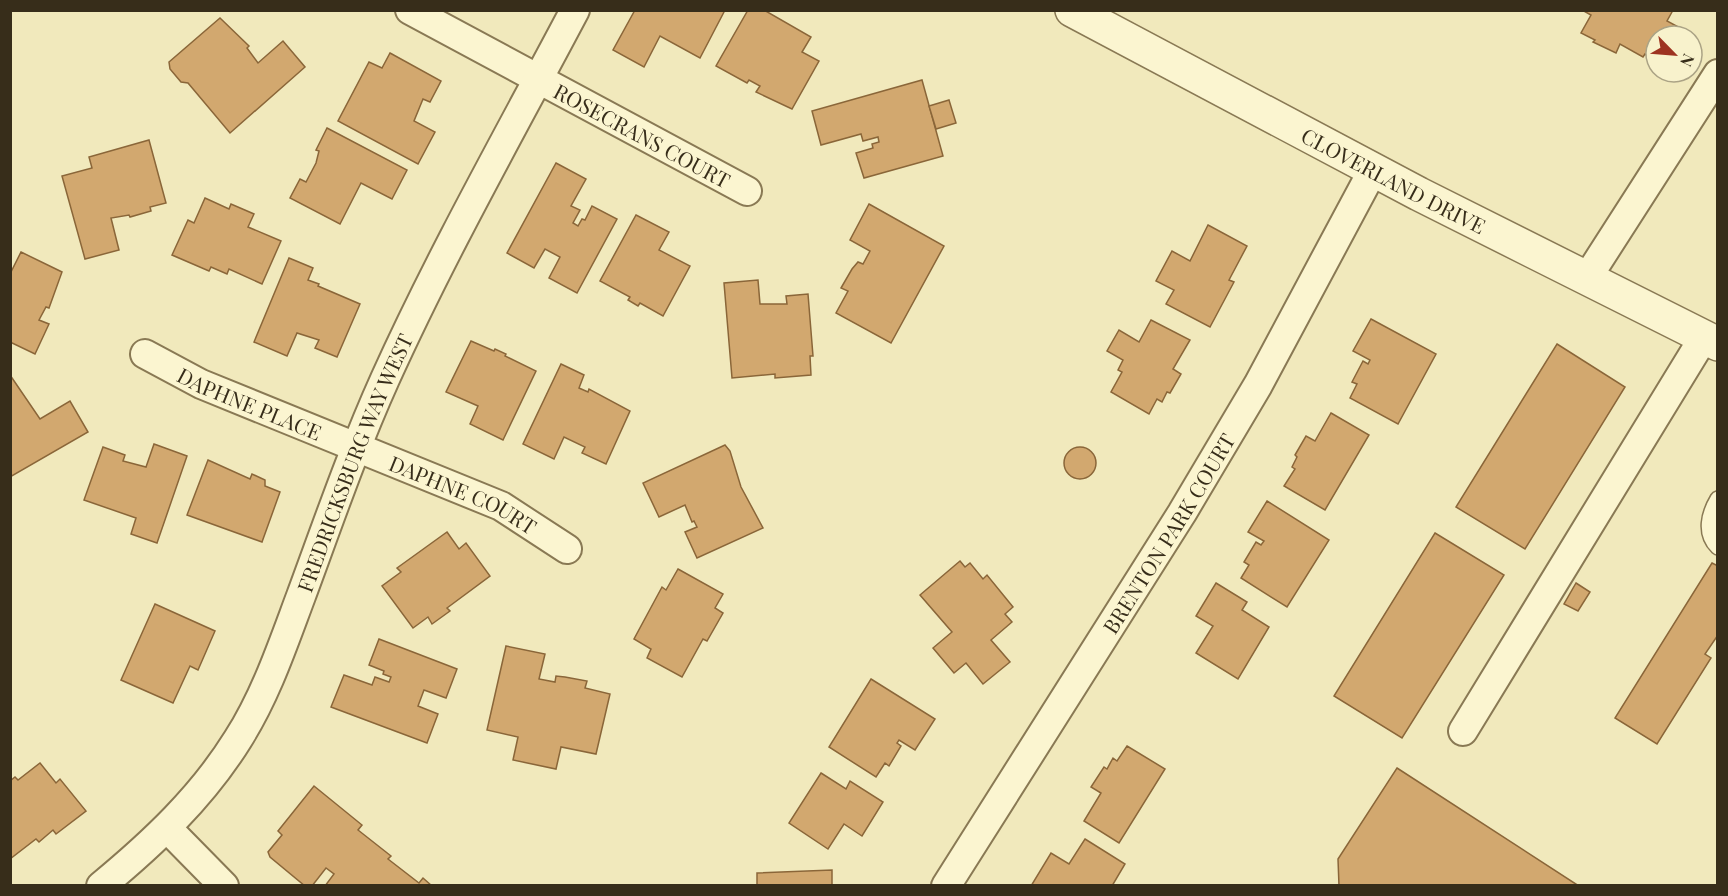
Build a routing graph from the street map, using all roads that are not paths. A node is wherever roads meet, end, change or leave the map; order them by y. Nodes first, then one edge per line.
1 (410, 10) edge
2 (575, 10) edge
3 (1072, 10) edge
4 (1718, 74) edge
5 (539, 79) junction
6 (1373, 170) junction
7 (747, 191) dead end
8 (1587, 278) junction
9 (1711, 341) edge
10 (145, 354) dead end
11 (356, 448) junction
12 (1718, 499) edge
13 (1718, 547) edge
14 (567, 549) dead end
15 (1463, 731) dead end
16 (167, 828) junction
17 (100, 885) edge
18 (224, 885) edge
19 (946, 885) edge

1 - 5 street, ROSECRANS COURT
2 - 5 street, FREDRICKSBURG WAY WEST
3 - 6 street, CLOVERLAND DRIVE
4 - 8 street
5 - 7 street, ROSECRANS COURT
5 - 11 street, FREDRICKSBURG WAY WEST
6 - 8 street, CLOVERLAND DRIVE
6 - 19 street, BRENTON PARK COURT
8 - 9 street, CLOVERLAND DRIVE
9 - 15 street
10 - 11 street, DAPHNE PLACE
11 - 14 street, DAPHNE COURT
11 - 16 street, FREDRICKSBURG WAY WEST
12 - 13 lane
16 - 17 street, FREDRICKSBURG WAY WEST
16 - 18 street

